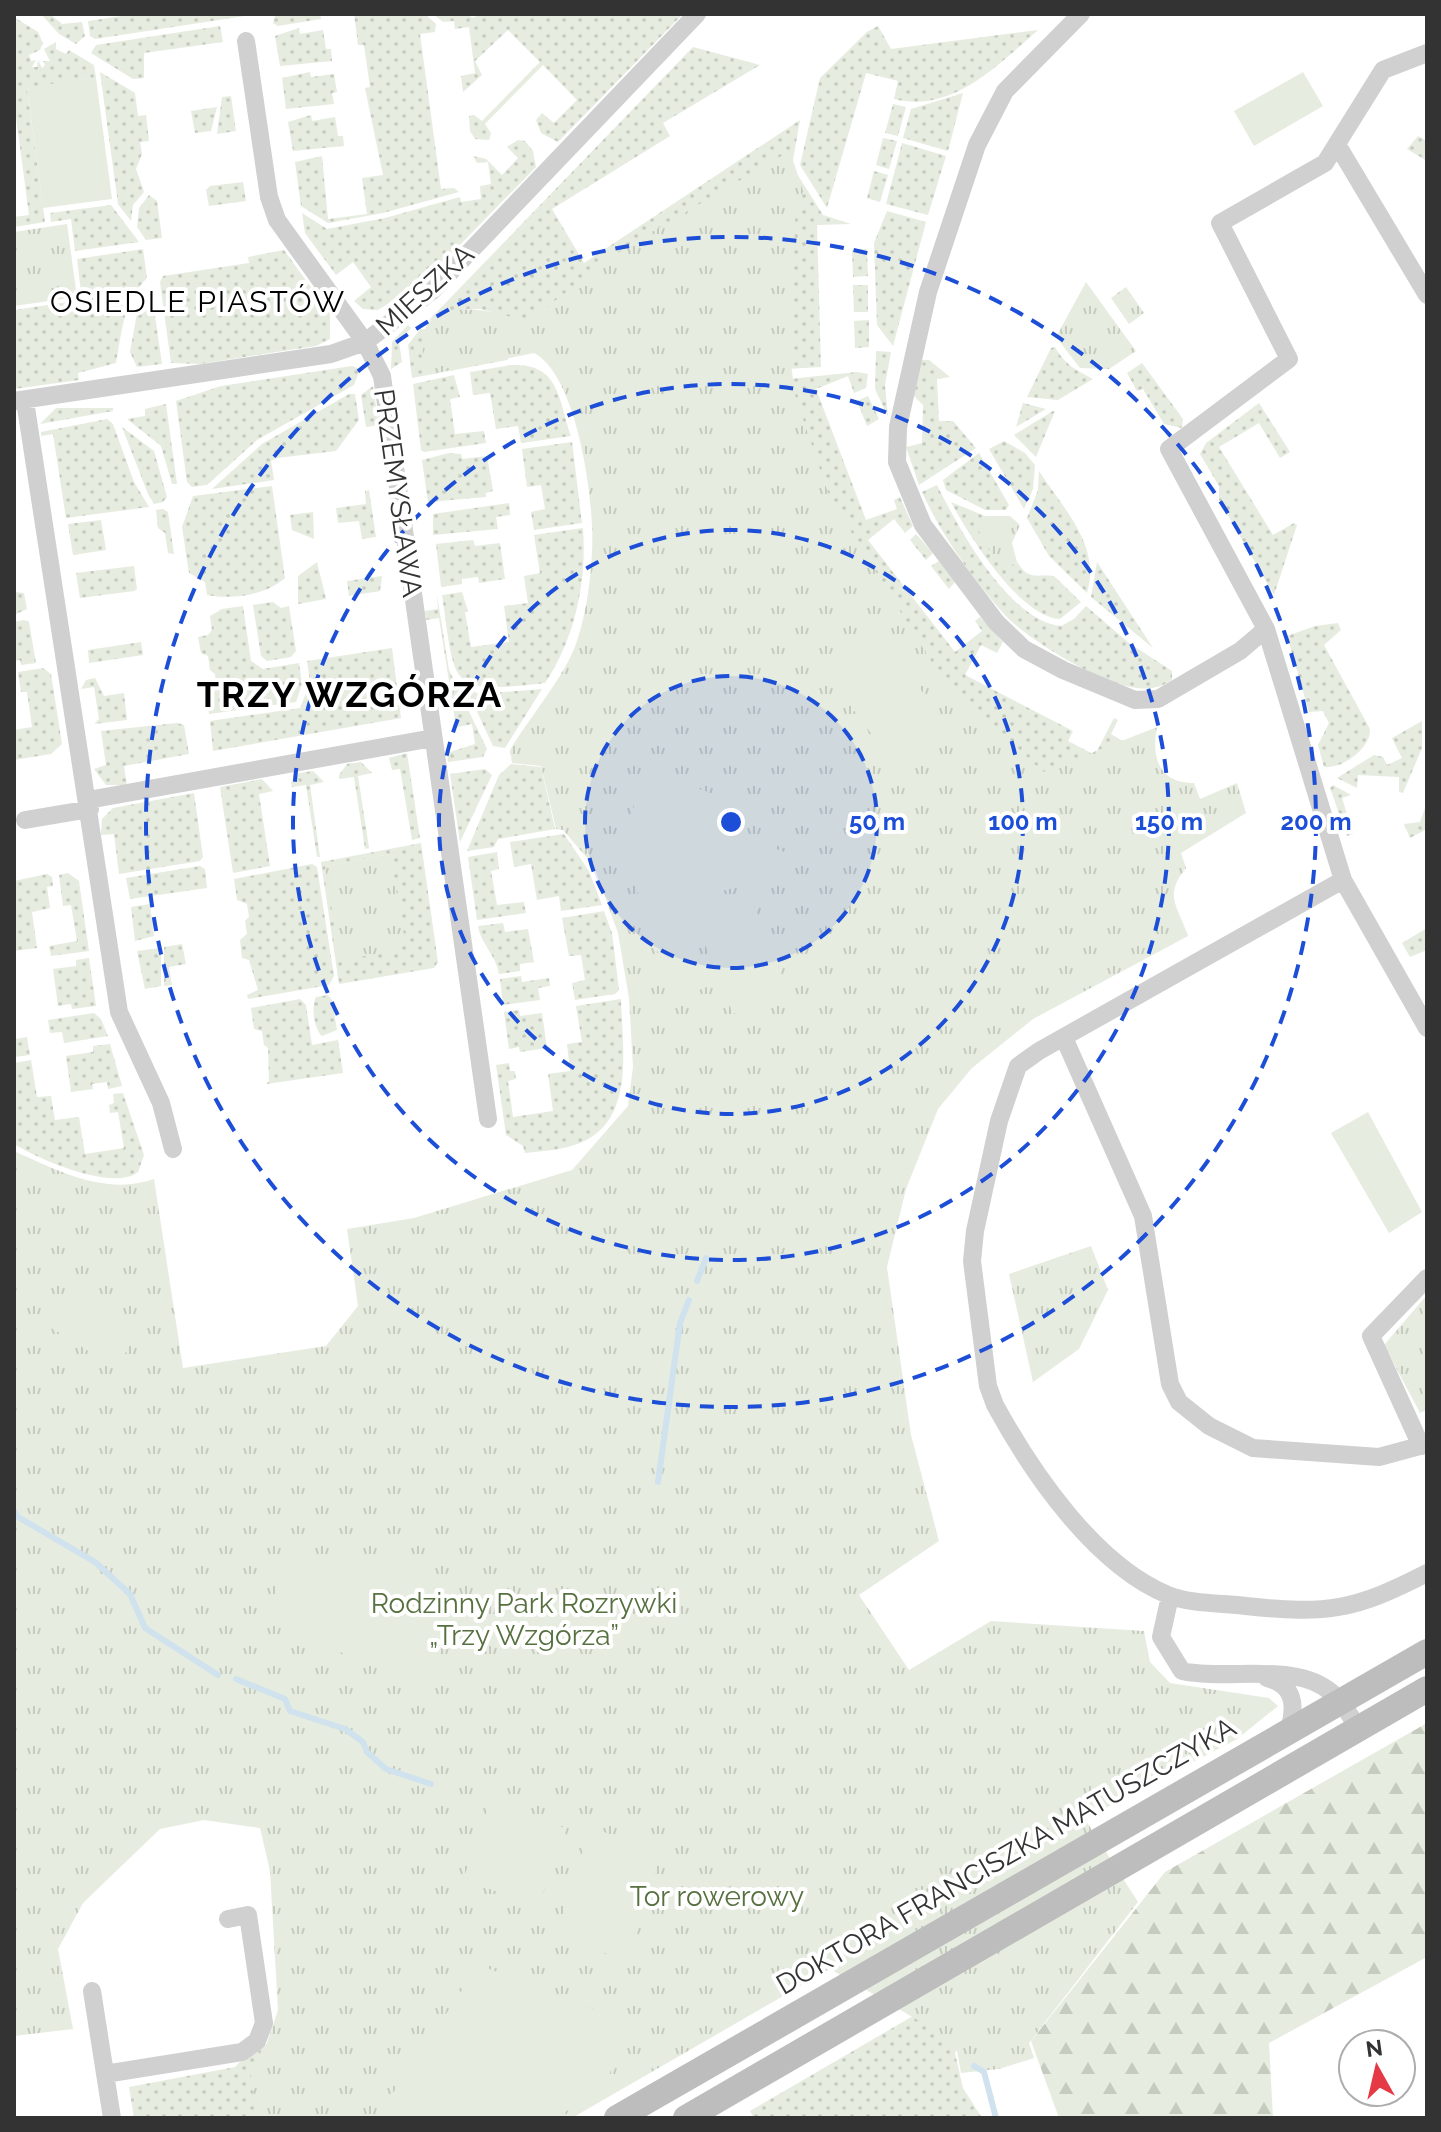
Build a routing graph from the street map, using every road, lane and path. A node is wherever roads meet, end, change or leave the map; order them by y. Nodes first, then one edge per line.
1 (697, 14) edge
2 (1081, 14) edge
3 (246, 41) dead end
4 (1427, 53) edge
5 (1338, 146) junction
6 (1427, 295) edge
7 (365, 342) junction
8 (20, 401) edge
9 (1266, 629) junction
10 (433, 738) junction
11 (89, 805) junction
12 (25, 820) dead end
13 (1343, 880) junction
14 (1427, 1028) edge
15 (1065, 1040) junction
16 (488, 1119) dead end
17 (173, 1149) dead end
18 (1427, 1278) edge
19 (1424, 1445) edge
20 (1427, 1573) edge
21 (1170, 1596) junction
22 (1427, 1652) edge
23 (1260, 1676) junction
24 (1427, 1689) edge
25 (1340, 1702) junction
26 (1358, 1728) junction
27 (1289, 1730) junction
28 (228, 1919) dead end
29 (92, 1991) dead end
30 (105, 2074) junction
31 (112, 2118) edge
32 (617, 2118) edge
33 (686, 2118) edge

1 - 7 street, MIESZKA
2 - 9 street
3 - 7 street, PRZEMYSŁAWA
4 - 5 street
5 - 6 street
5 - 9 street
7 - 8 street, MIESZKA
7 - 10 street, PRZEMYSŁAWA
8 - 11 street
9 - 13 street
10 - 11 street
10 - 16 street, PRZEMYSŁAWA
11 - 12 street
11 - 17 street
13 - 14 street
13 - 15 street
15 - 19 street
15 - 21 street
18 - 19 street
20 - 21 street
21 - 23 street
22 - 25 main road, DOKTORA FRANCISZKA MATUSZCZYKA
23 - 25 street
23 - 27 street
24 - 26 main road
25 - 26 street
25 - 27 main road, DOKTORA FRANCISZKA MATUSZCZYKA
26 - 33 main road
27 - 32 main road, DOKTORA FRANCISZKA MATUSZCZYKA
28 - 30 street
29 - 30 street
30 - 31 street

